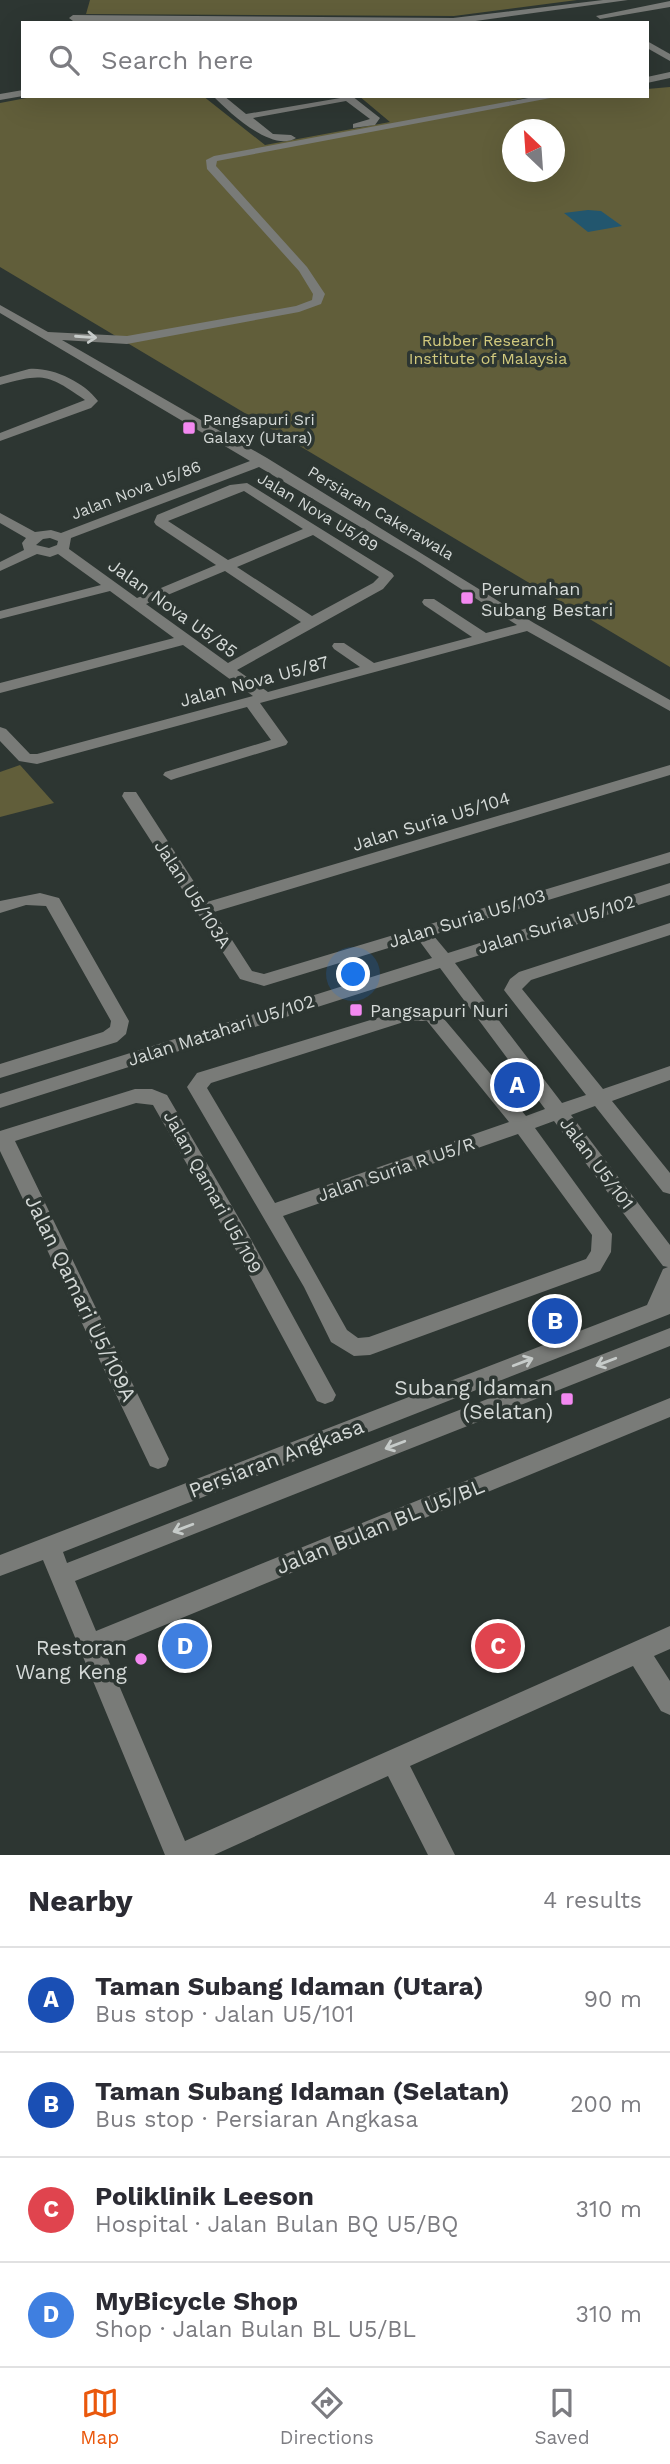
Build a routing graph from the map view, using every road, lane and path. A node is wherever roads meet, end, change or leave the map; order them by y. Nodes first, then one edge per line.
1 (624, 0) edge
2 (581, 5) junction
3 (665, 5) edge
4 (670, 11) edge
5 (600, 16) junction
6 (73, 17) edge
7 (264, 21) edge
8 (453, 21) edge
9 (608, 21) edge
10 (649, 45) edge
11 (670, 58) edge
12 (670, 75) edge
13 (649, 80) edge
14 (21, 93) edge
15 (0, 97) edge
16 (220, 98) edge
17 (341, 98) edge
18 (347, 98) edge
19 (545, 98) edge
20 (244, 117) junction
21 (0, 309) edge
22 (46, 335) junction
23 (127, 340) junction
24 (97, 364) junction
25 (0, 382) edge
26 (0, 437) edge
27 (242, 449) junction
28 (262, 461) junction
29 (231, 472) junction
30 (283, 474) junction
31 (1, 519) edge
32 (315, 529) junction
33 (61, 543) junction
34 (34, 544) junction
35 (0, 549) edge
36 (0, 554) edge
37 (229, 566) junction
38 (0, 567) edge
39 (110, 587) junction
40 (429, 603) dead end
41 (135, 604) junction
42 (0, 615) edge
43 (312, 623) junction
44 (529, 626) junction
45 (484, 638) junction
46 (184, 640) junction
47 (340, 646) dead end
48 (372, 669) junction
49 (226, 670) junction
50 (0, 688) edge
51 (258, 699) junction
52 (670, 706) edge
53 (0, 732) edge
54 (670, 770) edge
55 (171, 775) dead end
56 (130, 796) dead end
57 (670, 857) edge
58 (670, 889) edge
59 (0, 907) edge
60 (203, 909) junction
61 (670, 929) edge
62 (422, 932) junction
63 (442, 959) junction
64 (264, 980) joint
65 (0, 1071) edge
66 (670, 1073) edge
67 (600, 1097) junction
68 (0, 1101) edge
69 (558, 1112) junction
70 (522, 1125) junction
71 (2, 1138) edge
72 (670, 1187) edge
73 (269, 1213) junction
74 (670, 1260) edge
75 (670, 1275) edge
76 (662, 1308) edge
77 (670, 1337) edge
78 (325, 1395) dead end
79 (670, 1407) edge
80 (158, 1459) dead end
81 (49, 1547) junction
82 (0, 1566) edge
83 (61, 1576) junction
84 (670, 1636) edge
85 (90, 1645) junction
86 (637, 1651) junction
87 (670, 1703) edge
88 (394, 1761) junction
89 (178, 1855) edge
90 (184, 1855) edge
91 (442, 1855) edge

1 - 2 street
2 - 5 street
2 - 8 street
3 - 4 street
3 - 5 street
5 - 9 street
6 - 7 street
10 - 11 street
12 - 13 street
14 - 15 street
16 - 20 street
17 - 20 street
18 - 20 street
19 - 23 street
21 - 22 street, Persiaran Cakerawala
22 -> 23 street
22 - 24 street, Persiaran Cakerawala
23 - 24 street
24 - 27 street, Persiaran Cakerawala
25 - 26 street
27 - 28 street, Persiaran Cakerawala
27 - 29 street
28 - 29 street, Jalan Nova U5/86
28 - 30 street, Persiaran Cakerawala
29 - 30 street
29 - 33 street, Jalan Nova U5/86
30 - 44 street, Persiaran Cakerawala
31 - 34 street
32 - 37 street
32 - 37 street, Jalan Nova U5/89
32 - 43 street, Jalan Nova U5/89
33 - 34 street
33 - 39 street, Jalan Nova U5/85
34 - 38 street
35 - 36 street
37 - 41 street
37 - 43 street, Jalan Nova U5/89
39 - 41 street, Jalan Nova U5/85
39 - 42 street
40 - 45 street
41 - 46 street, Jalan Nova U5/85
43 - 49 street, Jalan Nova U5/89
44 - 45 street, Jalan Nova U5/87
44 - 52 street, Persiaran Cakerawala
45 - 48 street, Jalan Nova U5/87
46 - 49 street, Jalan Nova U5/85
46 - 50 street
47 - 48 street
48 - 51 street, Jalan Nova U5/87
49 - 51 street, Jalan Nova U5/85
51 - 53 street, Jalan Nova U5/87
51 - 55 street, Jalan Nova U5/85
54 - 60 street, Jalan Suria U5/104
56 - 60 street, Jalan U5/103A
57 - 62 street, Jalan Suria U5/103
58 - 63 street, Jalan Suria U5/102
59 - 65 street
60 - 64 street, Jalan U5/103A
61 - 67 street
62 - 63 street, Jalan U5/101
62 - 64 street, Jalan Suria U5/103
63 - 68 street, Jalan Matahari U5/102
63 - 69 street, Jalan U5/101
66 - 67 street, Jalan Suria R U5/R
67 - 69 street, Jalan Suria R U5/R
67 - 72 street
69 - 70 street, Jalan Suria R U5/R
69 - 74 street, Jalan U5/101
70 - 73 street, Jalan Suria R U5/R
70 - 73 street
70 - 73 street
71 - 78 street, Jalan Qamari U5/109
71 - 80 street, Jalan Qamari U5/109A
75 - 76 street
81 -> 76 street, Persiaran Angkasa
77 -> 83 street, Persiaran Angkasa
79 - 85 street, Jalan Bulan BL U5/BL
81 - 82 street, Persiaran Angkasa
81 - 83 street
83 - 85 street
84 - 86 street
85 - 89 street
86 - 87 street
86 - 88 street
88 - 90 street
88 - 91 street

